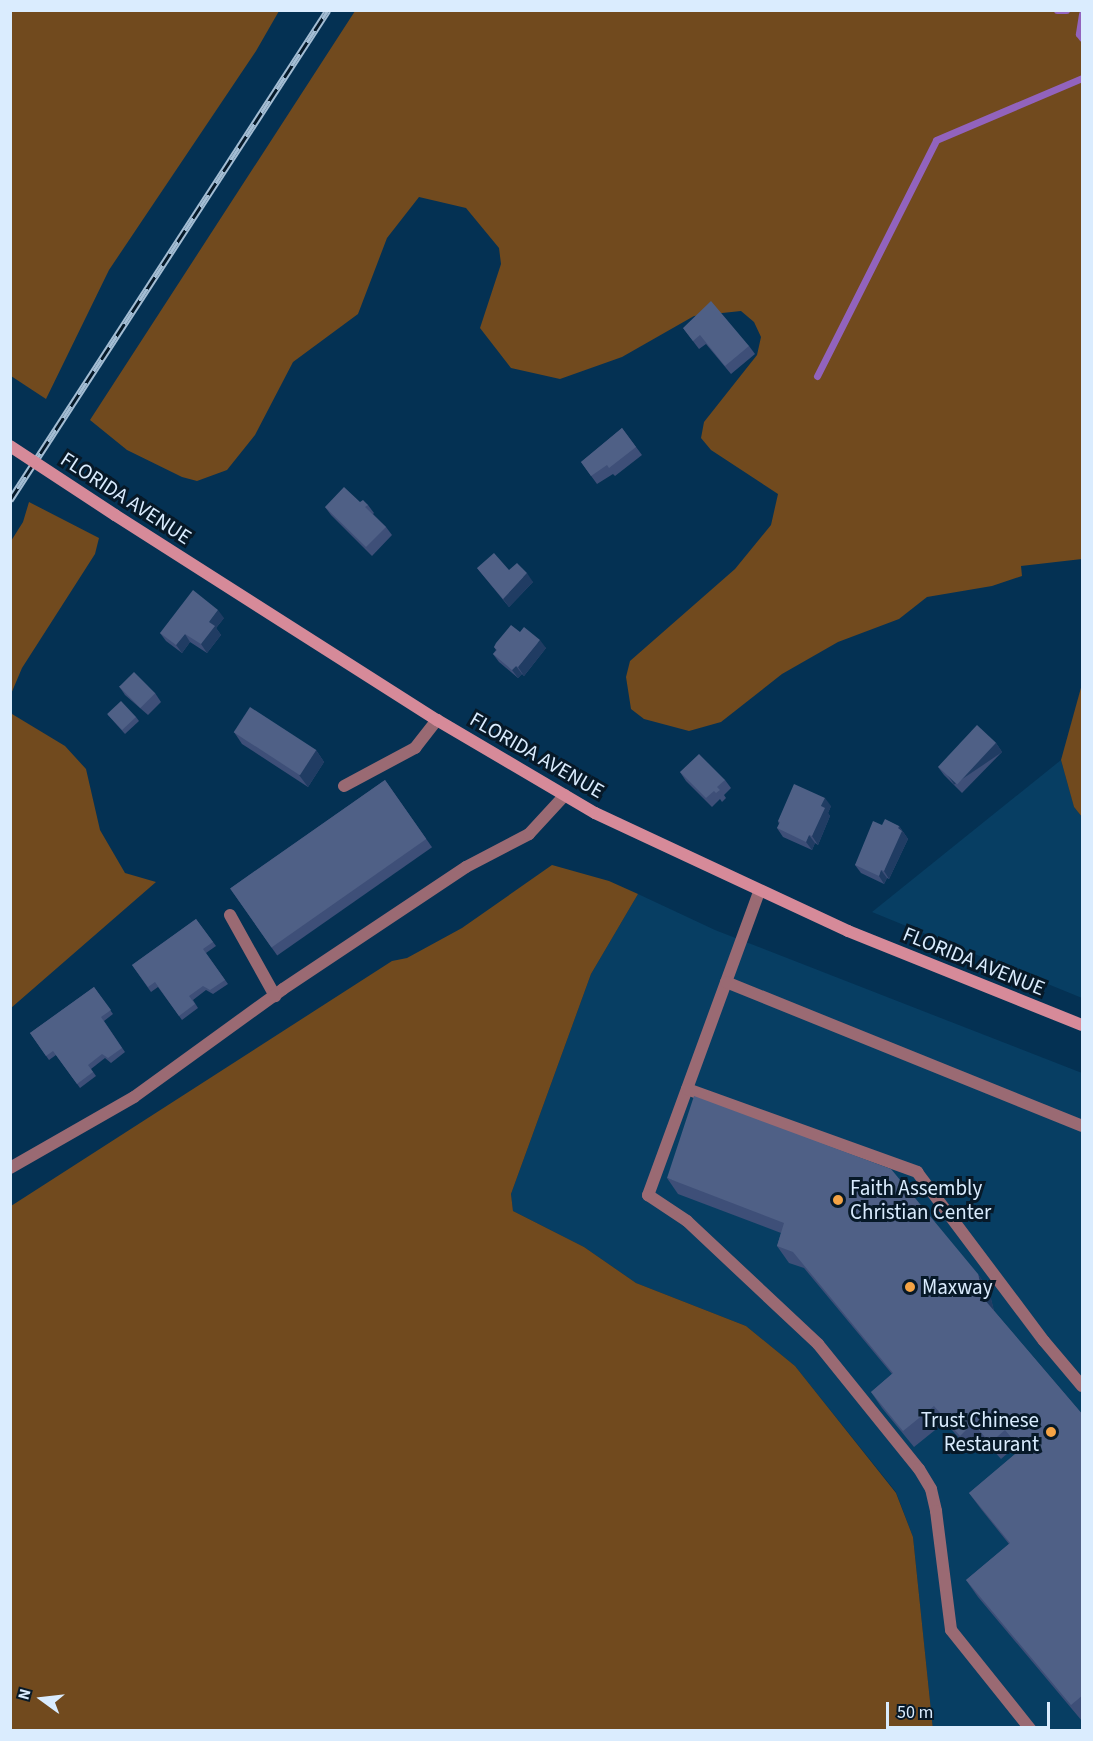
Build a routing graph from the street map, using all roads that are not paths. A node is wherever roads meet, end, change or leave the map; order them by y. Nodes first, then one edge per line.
1 (10, 446) edge
2 (437, 720) junction
3 (344, 786) dead end
4 (565, 795) junction
5 (759, 892) junction
6 (230, 915) dead end
7 (726, 982) junction
8 (274, 996) junction
9 (1083, 1025) edge
10 (687, 1089) junction
11 (1083, 1126) edge
12 (10, 1168) edge
13 (1083, 1386) edge
14 (1031, 1731) edge

1 - 2 main road, FLORIDA AVENUE, bridge
2 - 3 lane
2 - 4 main road, FLORIDA AVENUE
4 - 5 main road, FLORIDA AVENUE
4 - 8 lane
5 - 7 lane
5 - 9 main road, FLORIDA AVENUE
6 - 8 lane
7 - 10 lane
7 - 11 lane
8 - 12 lane
10 - 13 lane
10 - 14 lane

